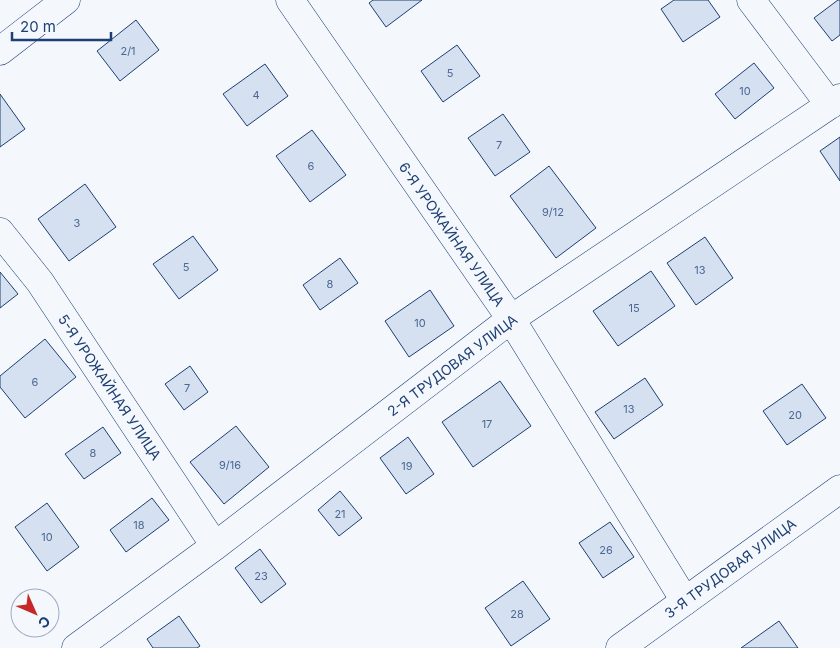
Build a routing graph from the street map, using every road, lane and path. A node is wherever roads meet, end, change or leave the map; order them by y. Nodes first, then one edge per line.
1 (66, 0) edge
2 (290, 0) edge
3 (751, 0) edge
4 (0, 52) edge
5 (835, 101) edge
6 (0, 232) edge
7 (511, 319) junction
8 (840, 489) edge
9 (215, 546) junction
10 (685, 601) junction
11 (76, 648) edge
12 (620, 648) edge

1 - 4 street
2 - 7 street, 6-Я УРОЖАЙНАЯ УЛИЦА
3 - 5 street
5 - 7 street, 2-Я ТРУДОВАЯ УЛИЦА
6 - 9 street, 5-Я УРОЖАЙНАЯ УЛИЦА
7 - 9 street, 2-Я ТРУДОВАЯ УЛИЦА
7 - 10 street, 6-Я УРОЖАЙНАЯ УЛИЦА
8 - 10 street, 3-Я ТРУДОВАЯ УЛИЦА
9 - 11 street, 2-Я ТРУДОВАЯ УЛИЦА
10 - 12 street, 3-Я ТРУДОВАЯ УЛИЦА

